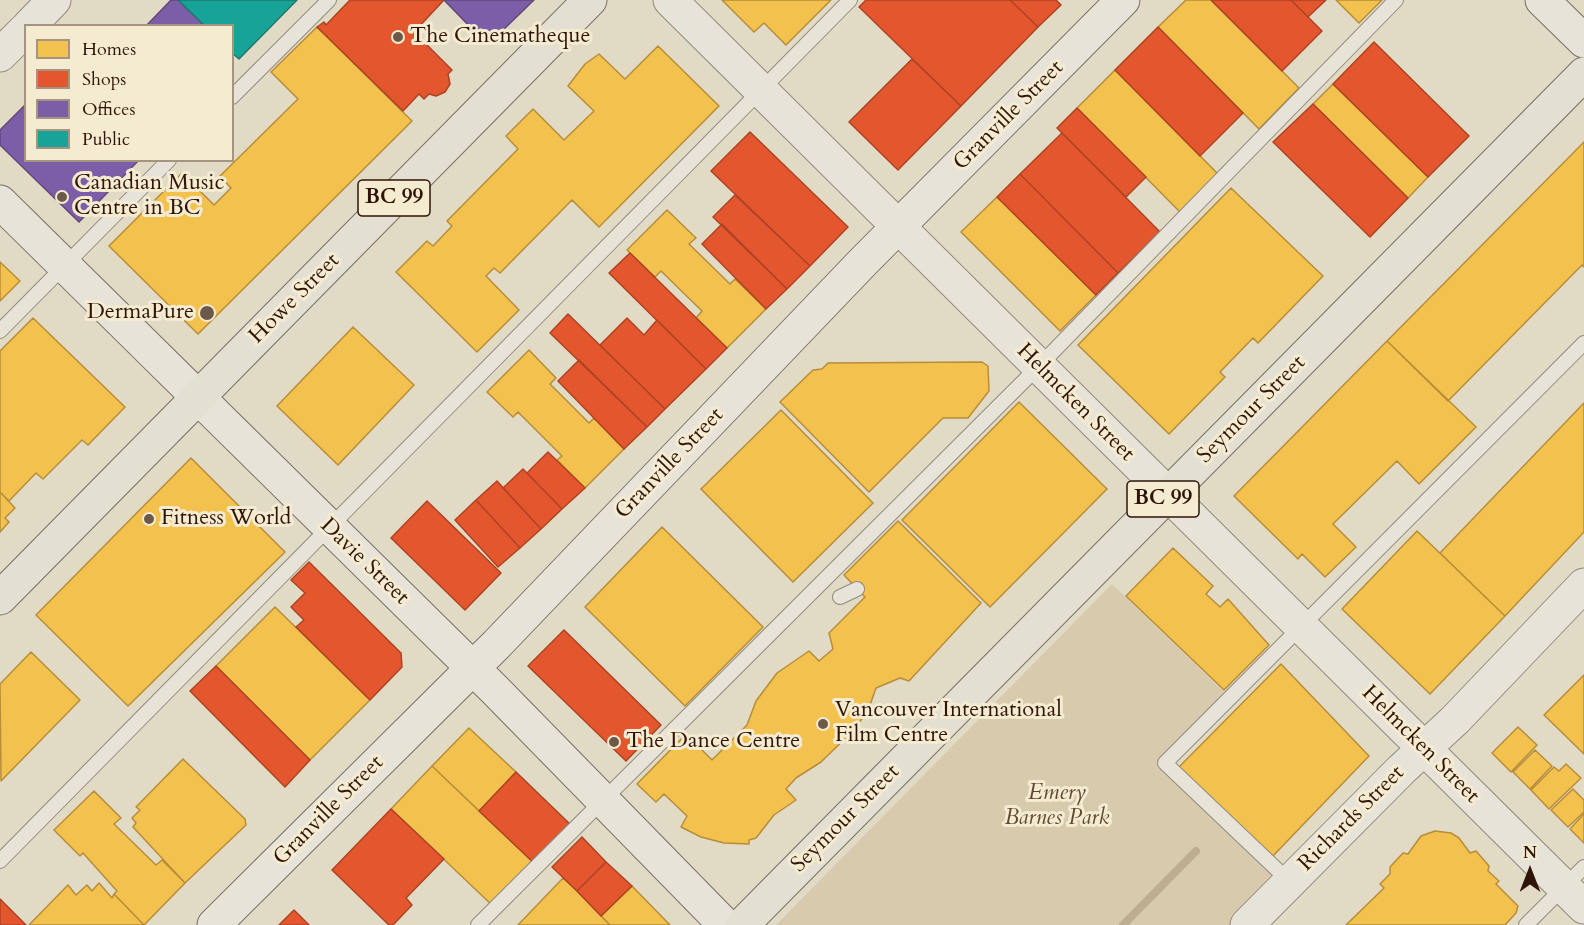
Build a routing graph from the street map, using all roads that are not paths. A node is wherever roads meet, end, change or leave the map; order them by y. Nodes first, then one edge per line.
1 (54, 0) edge
2 (329, 0) edge
3 (590, 0) edge
4 (670, 0) edge
5 (850, 0) edge
6 (1123, 0) edge
7 (1396, 0) edge
8 (1542, 0) edge
9 (31, 24) edge
10 (24, 31) edge
11 (1584, 41) edge
12 (0, 55) edge
13 (1584, 74) edge
14 (761, 91) junction
15 (234, 95) edge
16 (167, 162) edge
17 (0, 202) edge
18 (898, 227) junction
19 (65, 266) junction
20 (0, 331) edge
21 (1584, 342) edge
22 (1039, 366) junction
23 (198, 397) junction
24 (1167, 496) junction
25 (329, 528) junction
26 (1584, 585) edge
27 (857, 589) dead end
28 (840, 597) dead end
29 (0, 598) edge
30 (1300, 626) junction
31 (473, 668) junction
32 (1424, 748) junction
33 (602, 801) junction
34 (0, 861) edge
35 (1289, 881) junction
36 (1577, 887) edge
37 (214, 925) edge
38 (478, 925) edge
39 (725, 925) edge
40 (742, 925) edge
41 (1247, 925) edge
42 (1526, 925) edge

1 - 9 main road
2 - 15 lane
3 - 23 highway, Howe Street / BC 99
4 - 14 main road, Helmcken Street
5 - 14 lane
6 - 18 main road, Granville Street
7 - 22 lane
8 - 11 main road
10 - 12 main road
13 - 24 highway, Seymour Street / BC 99
14 - 18 main road, Helmcken Street
14 - 25 lane
16 - 19 lane
17 - 19 main road, Davie Street
18 - 22 main road, Helmcken Street
18 - 31 main road, Granville Street
19 - 20 lane
19 - 23 main road, Davie Street
21 - 30 lane
22 - 24 main road, Helmcken Street
22 - 33 lane
23 - 25 main road, Davie Street
23 - 29 highway, Howe Street / BC 99
24 - 30 main road, Helmcken Street
24 - 40 highway, Seymour Street / BC 99
25 - 31 main road, Davie Street
25 - 34 lane
26 - 32 main road, Richards Street
27 - 28 lane
30 - 32 main road, Helmcken Street
30 - 35 lane
31 - 33 main road, Davie Street
31 - 37 main road, Granville Street
32 - 35 main road, Richards Street
32 - 36 main road, Helmcken Street
33 - 38 lane
33 - 39 main road, Davie Street
35 - 41 main road, Richards Street
36 - 42 lane

